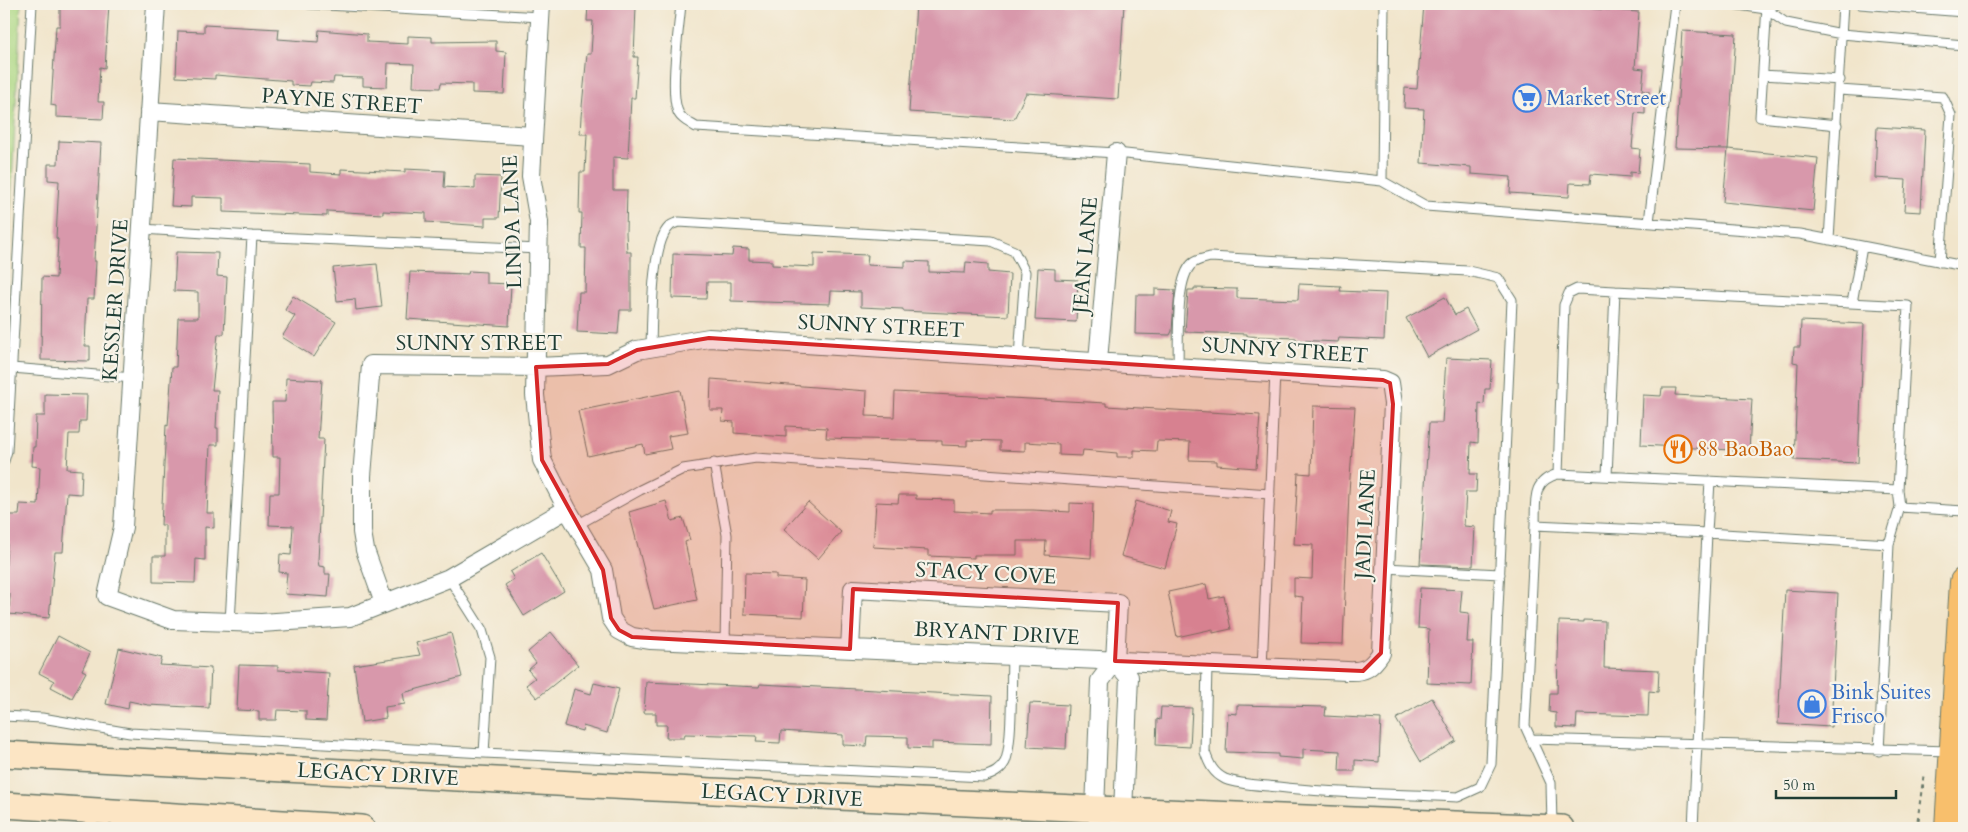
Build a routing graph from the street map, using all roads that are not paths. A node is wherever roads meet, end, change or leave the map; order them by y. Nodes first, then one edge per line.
1 (32, 4) edge
2 (156, 4) edge
3 (309, 4) edge
4 (680, 4) edge
5 (1384, 4) edge
6 (1675, 4) edge
7 (1732, 4) edge
8 (1777, 4) edge
9 (1843, 4) edge
10 (1860, 4) edge
11 (1767, 6) edge
12 (540, 10) edge
13 (1964, 12) edge
14 (1842, 34) junction
15 (1964, 45) edge
16 (1763, 75) junction
17 (1840, 80) junction
18 (1840, 90) junction
19 (149, 111) junction
20 (1837, 124) junction
21 (532, 136) junction
22 (1116, 153) junction
23 (1382, 181) junction
24 (1649, 222) junction
25 (142, 229) junction
26 (252, 236) junction
27 (1829, 240) junction
28 (1862, 246) junction
29 (538, 249) junction
30 (1940, 262) junction
31 (1964, 266) edge
32 (1615, 291) junction
33 (1852, 303) junction
34 (651, 347) junction
35 (1019, 356) junction
36 (1098, 361) junction
37 (1178, 366) junction
38 (536, 367) junction
39 (12, 368) junction
40 (1275, 372) junction
41 (133, 378) junction
42 (1390, 383) joint
43 (4, 461) edge
44 (714, 463) junction
45 (1558, 474) junction
46 (1607, 476) junction
47 (1710, 481) junction
48 (1898, 490) junction
49 (1270, 494) junction
50 (1900, 507) junction
51 (567, 509) junction
52 (1964, 511) edge
53 (576, 525) junction
54 (1536, 525) junction
55 (1707, 533) junction
56 (1889, 544) junction
57 (1385, 568) junction
58 (1500, 574) junction
59 (449, 578) junction
60 (1964, 582) edge
61 (384, 604) junction
62 (230, 622) junction
63 (619, 630) joint
64 (725, 643) junction
65 (850, 649) junction
66 (1012, 656) junction
67 (1115, 661) junction
68 (1373, 664) joint
69 (1207, 665) junction
70 (1262, 668) junction
71 (4, 716) edge
72 (1531, 739) junction
73 (1696, 745) junction
74 (1879, 750) junction
75 (1954, 751) junction
76 (484, 753) junction
77 (4, 754) edge
78 (4, 805) edge
79 (1097, 819) edge
80 (1120, 819) edge
81 (362, 828) edge
82 (1552, 828) edge
83 (1562, 828) edge
84 (1693, 828) edge
85 (1949, 828) edge

1 - 39 lane
2 - 19 street, KESSLER DRIVE
3 - 12 lane
4 - 22 lane
5 - 23 lane
6 - 24 lane
7 - 11 lane
8 - 11 lane
9 - 14 lane
10 - 13 lane
11 - 14 lane
11 - 16 lane
12 - 21 street, LINDA LANE
14 - 15 lane
14 - 17 lane
16 - 17 lane
16 - 20 lane
17 - 18 lane
18 - 20 lane
18 - 30 lane
19 - 21 street, PAYNE STREET
19 - 25 street, KESSLER DRIVE
20 - 27 lane
21 - 29 street, LINDA LANE
22 - 23 lane
22 - 36 street, JEAN LANE
23 - 24 lane
24 - 27 lane
25 - 26 lane
25 - 41 street, KESSLER DRIVE
26 - 29 lane
26 - 62 lane
27 - 28 lane
28 - 30 lane
28 - 33 lane
29 - 38 street, LINDA LANE
30 - 31 lane
32 - 33 lane
32 - 45 lane
32 - 46 lane
33 - 48 lane
34 - 35 street, SUNNY STREET
34 - 35 lane
34 - 38 street, SUNNY STREET
35 - 36 street, SUNNY STREET
36 - 37 street, SUNNY STREET
37 - 40 street, SUNNY STREET
37 - 58 lane
38 - 51 street, LINDA LANE
38 - 61 street, SUNNY STREET
39 - 41 lane
39 - 43 lane
40 - 42 street, SUNNY STREET
40 - 49 lane
41 - 62 street, KESSLER DRIVE
42 - 57 street, JADI LANE
44 - 49 lane
44 - 53 lane
44 - 64 lane
45 - 46 lane
45 - 54 lane
46 - 47 lane
47 - 48 lane
47 - 55 lane
48 - 50 lane
49 - 70 lane
50 - 52 lane
50 - 56 lane
51 - 53 street, LINDA LANE
51 - 59 street
53 - 63 street, LINDA LANE
54 - 55 lane
54 - 72 lane
55 - 56 lane
55 - 73 lane
56 - 74 lane
57 - 58 lane
57 - 68 street, JADI LANE
58 - 69 lane
59 - 61 street
59 - 76 lane
60 - 75 main road
61 - 62 street
63 - 64 street, BRYANT DRIVE
64 - 65 street, BRYANT DRIVE
65 - 66 street, BRYANT DRIVE
65 - 67 street, STACY COVE
66 - 67 street, BRYANT DRIVE
66 - 76 lane
67 - 69 street, BRYANT DRIVE
67 - 79 street
67 - 80 street
68 - 70 street, BRYANT DRIVE
69 - 70 street, BRYANT DRIVE
71 - 76 lane
72 - 73 lane
72 - 82 lane
73 - 74 lane
73 - 84 lane
74 - 75 lane
75 - 85 main road
77 - 79 main road, LEGACY DRIVE
78 - 81 main road
79 - 80 main road, LEGACY DRIVE
80 - 82 main road, LEGACY DRIVE
82 - 83 main road, LEGACY DRIVE

